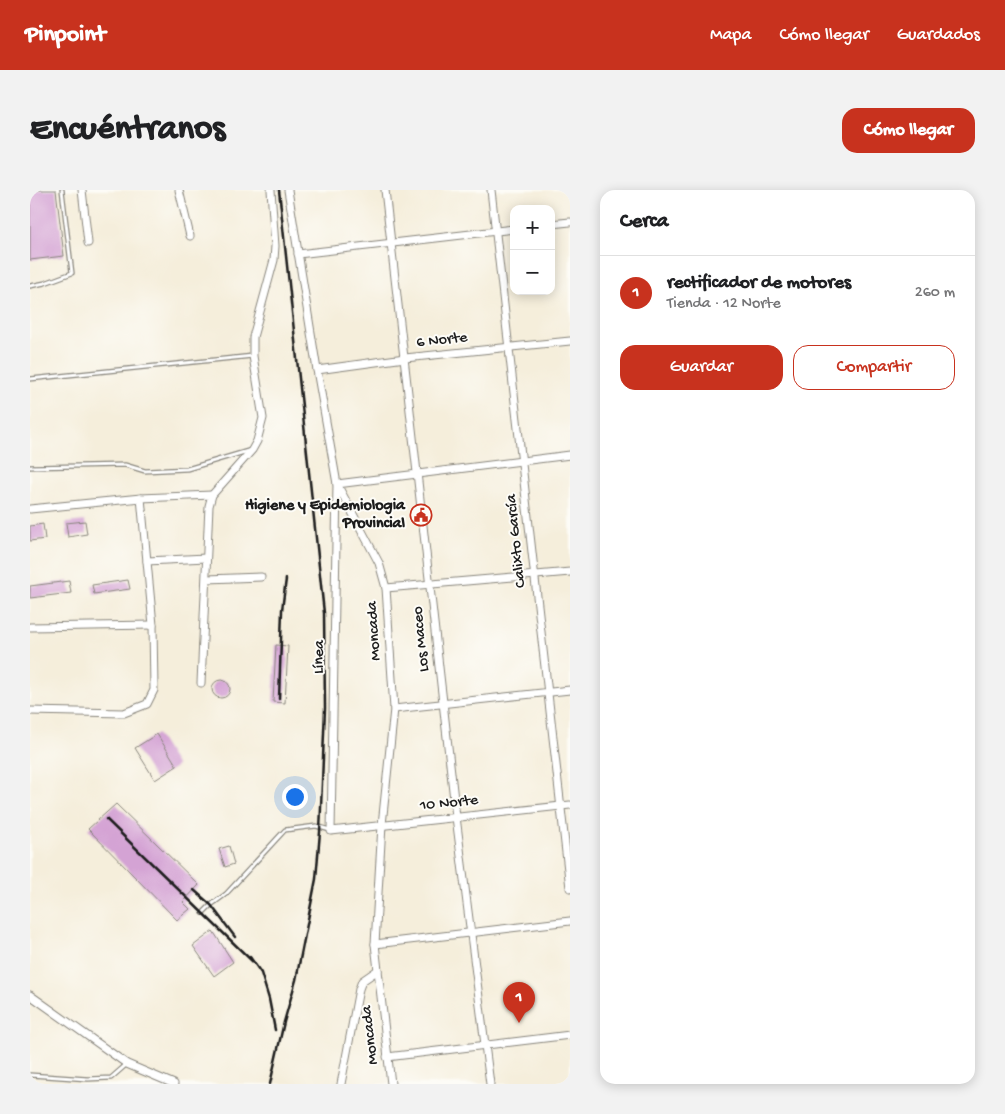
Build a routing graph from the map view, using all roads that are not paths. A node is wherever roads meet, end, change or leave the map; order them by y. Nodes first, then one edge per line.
1 (62, 190) edge
2 (82, 190) edge
3 (179, 190) edge
4 (271, 190) edge
5 (288, 190) edge
6 (385, 190) edge
7 (491, 190) edge
8 (570, 222) edge
9 (555, 224) edge
10 (510, 229) edge
11 (496, 231) junction
12 (190, 236) dead end
13 (391, 242) junction
14 (88, 243) dead end
15 (298, 254) junction
16 (30, 286) edge
17 (570, 341) edge
18 (509, 347) junction
19 (253, 356) junction
20 (405, 358) junction
21 (317, 370) junction
22 (30, 379) edge
23 (252, 450) junction
24 (570, 455) edge
25 (522, 461) junction
26 (30, 467) edge
27 (417, 474) junction
28 (337, 484) junction
29 (212, 495) junction
30 (141, 498) junction
31 (30, 509) edge
32 (206, 558) junction
33 (147, 561) junction
34 (570, 572) edge
35 (534, 576) junction
36 (262, 578) dead end
37 (207, 579) junction
38 (430, 584) junction
39 (386, 588) junction
40 (153, 625) junction
41 (30, 627) edge
42 (201, 683) dead end
43 (570, 690) edge
44 (548, 693) junction
45 (444, 704) junction
46 (394, 709) junction
47 (30, 711) edge
48 (570, 805) edge
49 (561, 806) junction
50 (456, 817) junction
51 (382, 825) junction
52 (331, 830) junction
53 (570, 888) edge
54 (203, 914) dead end
55 (570, 920) edge
56 (471, 932) junction
57 (375, 944) junction
58 (378, 970) junction
59 (30, 995) edge
60 (570, 1035) edge
61 (485, 1045) junction
62 (387, 1057) junction
63 (127, 1064) junction
64 (30, 1075) edge
65 (174, 1084) edge
66 (341, 1084) edge
67 (391, 1084) edge
68 (490, 1084) edge

1 - 16 lane
2 - 14 street
3 - 12 street
4 - 19 street
5 - 15 street, Moncada
6 - 13 street, Los Maceo
7 - 11 street, Calixto García
8 - 9 street
10 - 11 street
11 - 13 street
11 - 18 street, Calixto García
13 - 15 street
13 - 20 street, Los Maceo
15 - 21 street, Moncada
17 - 18 street, 6 Norte
18 - 20 street, 6 Norte
18 - 25 street, Calixto García
19 - 22 lane
19 - 23 street
20 - 21 street, 6 Norte
20 - 27 street, Los Maceo
21 - 28 street, Moncada
23 - 26 lane
23 - 29 street
24 - 25 street
25 - 27 street
25 - 35 street, Calixto García
27 - 28 street
27 - 38 street, Los Maceo
28 - 39 street, Moncada
28 - 52 street, Línea
29 - 30 street
29 - 32 street
30 - 31 street
30 - 33 street
32 - 33 street
32 - 37 street
33 - 40 street
34 - 35 street
35 - 38 street
35 - 44 street, Calixto García
36 - 37 street
37 - 42 street
38 - 39 street
38 - 45 street, Los Maceo
39 - 46 street, Moncada
40 - 41 street
40 - 47 street
43 - 44 street
44 - 45 street
44 - 49 street, Calixto García
45 - 46 street
45 - 50 street, Los Maceo
46 - 51 street, Moncada
48 - 49 street, 10 Norte
49 - 50 street, 10 Norte
49 - 53 street, Calixto García
50 - 51 street, 10 Norte
50 - 56 street, Los Maceo
51 - 52 street, 10 Norte
51 - 57 street, Moncada
52 - 54 lane
55 - 56 street
56 - 57 street
56 - 61 street, Los Maceo
57 - 58 street, Moncada
58 - 62 street, Moncada
58 - 66 street
59 - 63 street
60 - 61 street
61 - 62 street
61 - 68 street, Los Maceo
62 - 67 street, Moncada
63 - 64 lane
63 - 65 street

